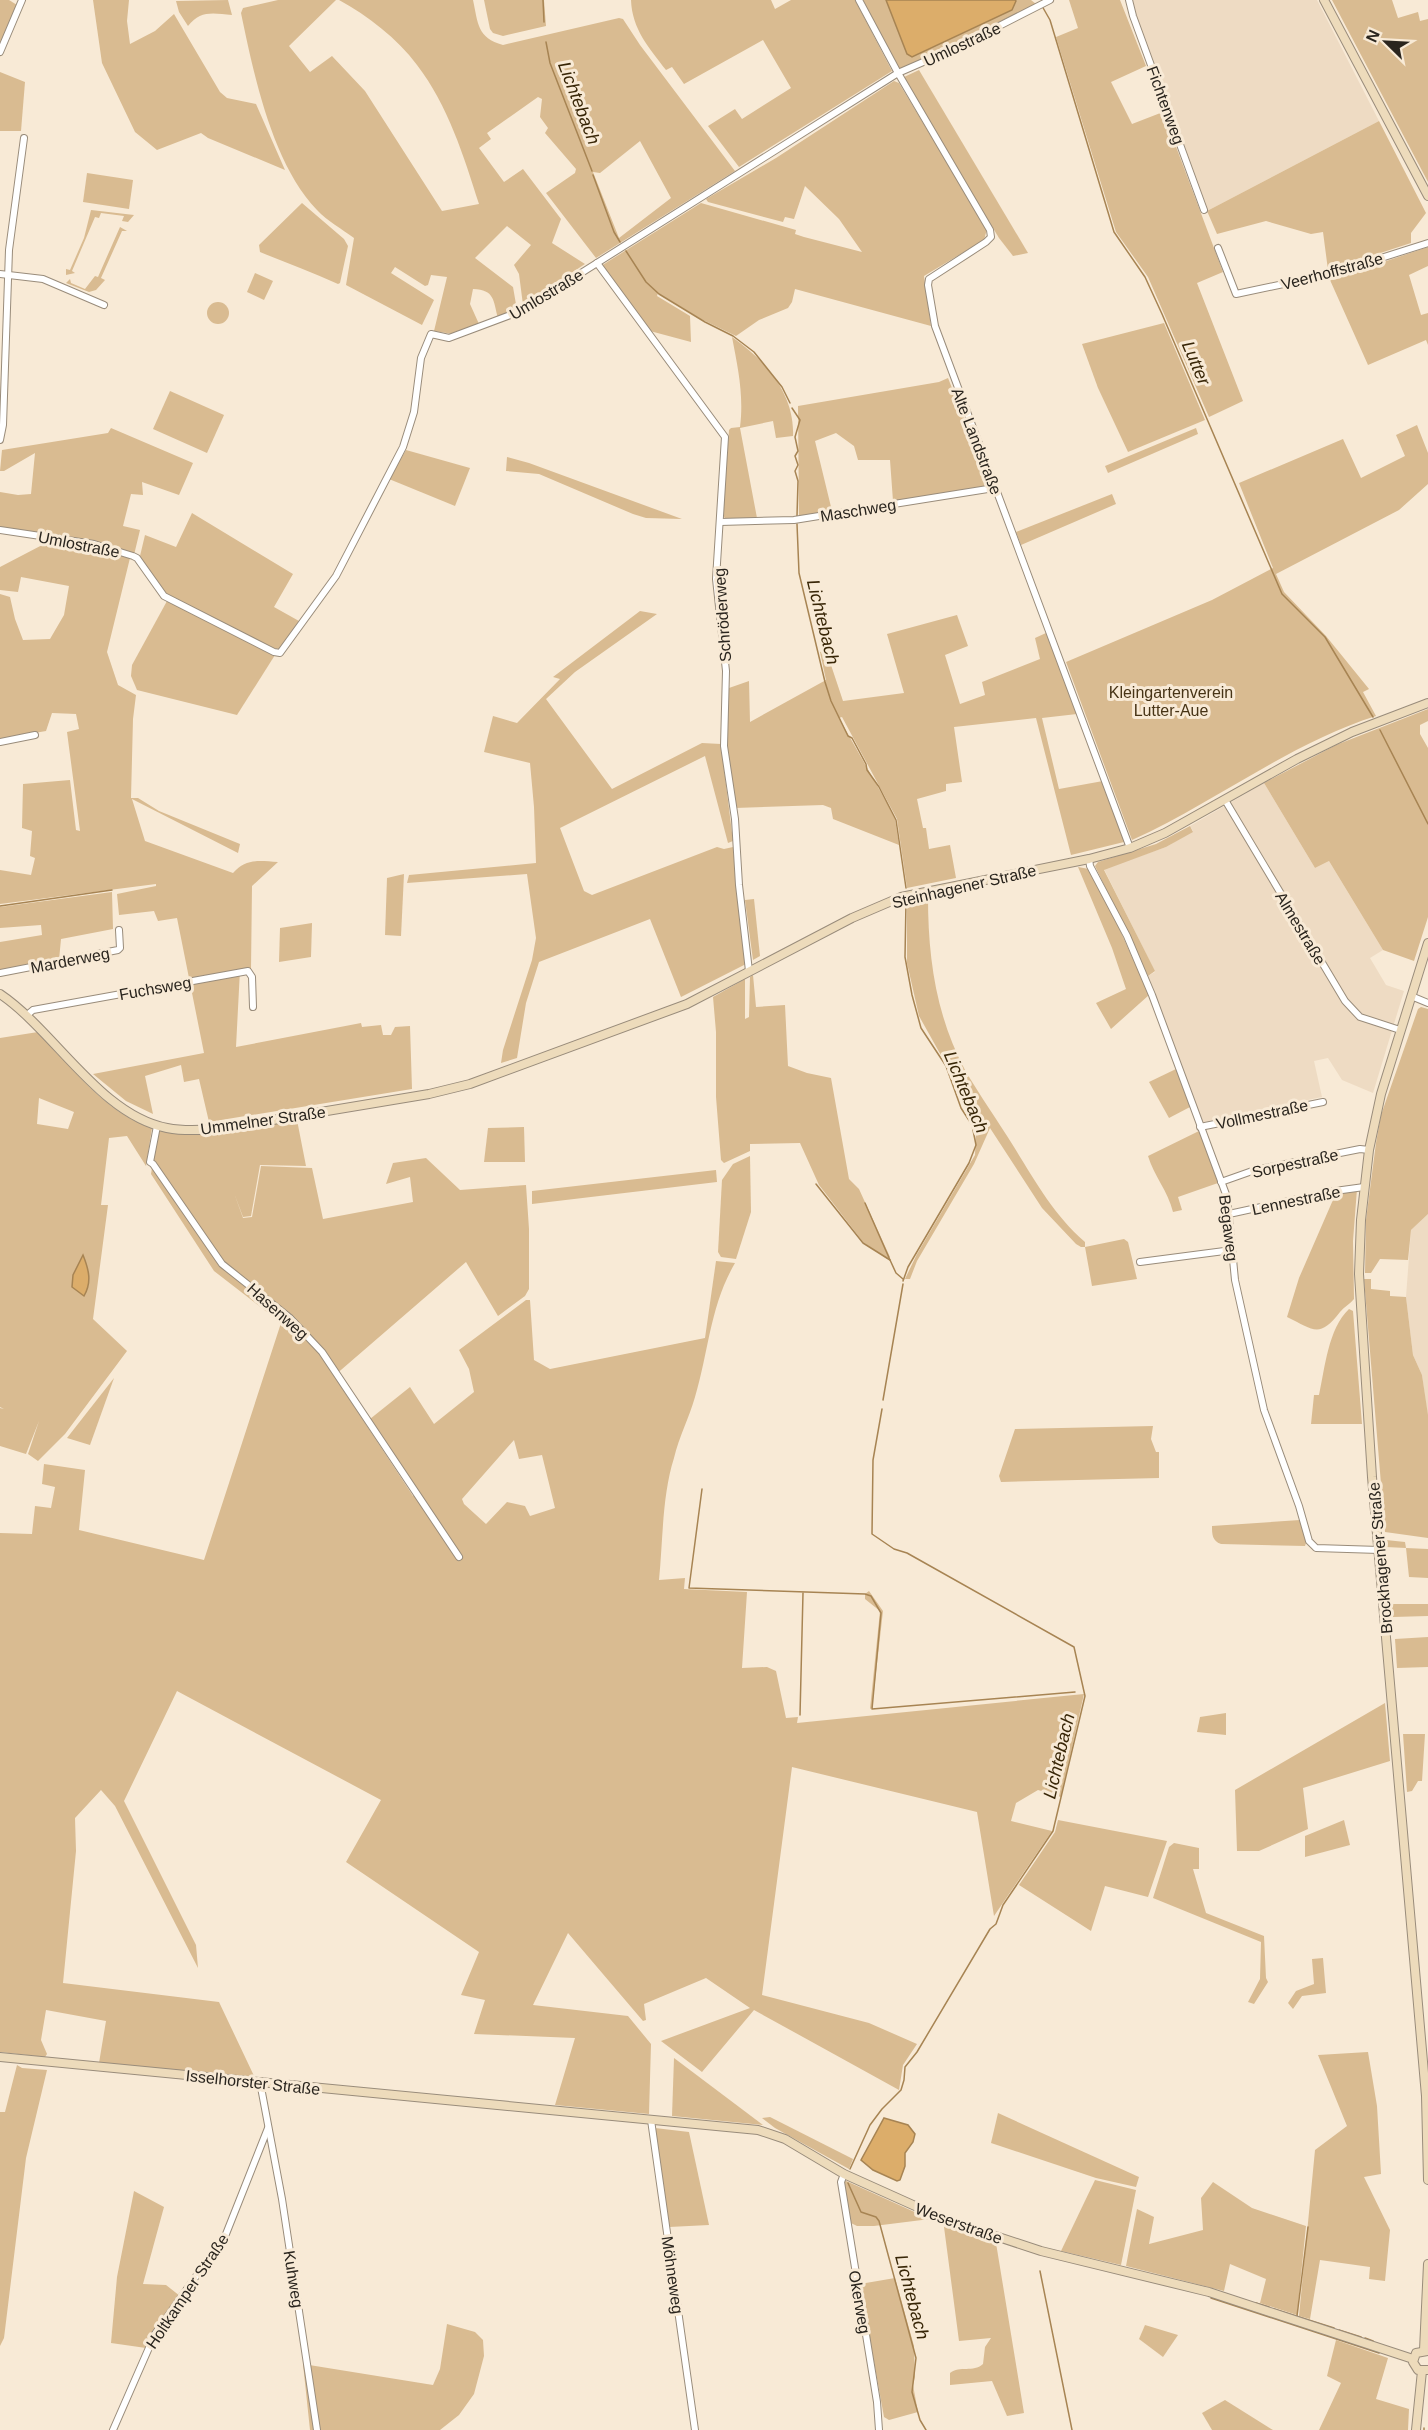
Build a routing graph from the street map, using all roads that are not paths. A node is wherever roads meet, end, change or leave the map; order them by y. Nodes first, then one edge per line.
1 (22, 0) edge
2 (859, 0) edge
3 (1130, 0) edge
4 (1324, 0) edge
5 (1044, 3) edge
6 (0, 52) edge
7 (898, 73) junction
8 (24, 138) dead end
9 (1428, 196) edge
10 (1204, 210) dead end
11 (1428, 243) edge
12 (1218, 248) dead end
13 (597, 263) junction
14 (0, 274) edge
15 (8, 274) junction
16 (104, 305) dead end
17 (0, 441) edge
18 (994, 488) junction
19 (720, 522) junction
20 (0, 530) edge
21 (1428, 703) edge
22 (35, 735) dead end
23 (0, 742) edge
24 (1225, 800) junction
25 (1130, 848) junction
26 (1089, 859) junction
27 (119, 930) dead end
28 (1428, 943) edge
29 (749, 971) junction
30 (0, 973) edge
31 (0, 993) edge
32 (1411, 996) junction
33 (1428, 1003) edge
34 (252, 1007) dead end
35 (27, 1015) junction
36 (1400, 1030) junction
37 (499, 1072) joint
38 (1323, 1102) dead end
39 (157, 1126) junction
40 (1200, 1127) junction
41 (1369, 1150) junction
42 (1221, 1182) junction
43 (1364, 1187) junction
44 (1229, 1214) junction
45 (1232, 1250) junction
46 (1140, 1262) dead end
47 (1379, 1550) junction
48 (459, 1557) dead end
49 (0, 2057) edge
50 (260, 2082) junction
51 (507, 2106) joint
52 (651, 2120) junction
53 (268, 2128) junction
54 (844, 2174) junction
55 (1428, 2180) edge
56 (1428, 2264) edge
57 (1426, 2350) edge
58 (1413, 2359) junction
59 (1425, 2371) edge
60 (113, 2430) edge
61 (317, 2430) edge
62 (695, 2430) edge
63 (879, 2430) edge
64 (1416, 2430) edge

1 - 6 street
2 - 7 street
3 - 10 street, Fichtenweg
4 - 9 main road
5 - 7 street, Umlostraße
7 - 13 street, Umlostraße
7 - 18 street, Alte Landstraße
8 - 15 street
11 - 12 street, Veerhoffstraße
13 - 19 street, Schröderweg
13 - 20 street, Umlostraße
14 - 15 street
15 - 16 street
15 - 17 street
18 - 19 street, Maschweg
18 - 25 street, Alte Landstraße
19 - 29 street, Schröderweg
21 - 24 main road, Steinhagener Straße
22 - 23 street
24 - 25 main road, Steinhagener Straße
24 - 36 street, Almestraße
25 - 26 main road, Steinhagener Straße
26 - 29 main road, Steinhagener Straße
26 - 40 street, Begaweg
27 - 30 street, Marderweg
28 - 32 main road, Brockhagener Straße
29 - 37 main road, Steinhagener Straße
31 - 35 main road, Ummelner Straße
32 - 33 street
32 - 36 main road, Brockhagener Straße
34 - 35 street, Fuchsweg
35 - 39 main road, Ummelner Straße
36 - 41 main road, Brockhagener Straße
37 - 39 main road, Ummelner Straße
38 - 40 street, Vollmestraße
39 - 48 street, Hasenweg
40 - 42 street, Begaweg
41 - 42 street, Sorpestraße
41 - 43 main road, Brockhagener Straße
42 - 44 street, Begaweg
43 - 44 street, Lennestraße
43 - 47 main road, Brockhagener Straße
44 - 45 street, Begaweg
45 - 46 street
45 - 47 street, Begaweg
47 - 55 main road, Brockhagener Straße
49 - 50 main road, Isselhorster Straße
50 - 51 main road, Isselhorster Straße
50 - 53 street
51 - 52 main road, Weserstraße
52 - 54 main road, Weserstraße
52 - 62 street, Möhneweg
53 - 60 street, Holtkamper Straße
53 - 61 street, Kuhweg
54 - 58 main road, Weserstraße
54 - 63 street, Okerweg
56 - 57 main road
57 - 58 main road
58 - 59 main road
59 - 64 main road

